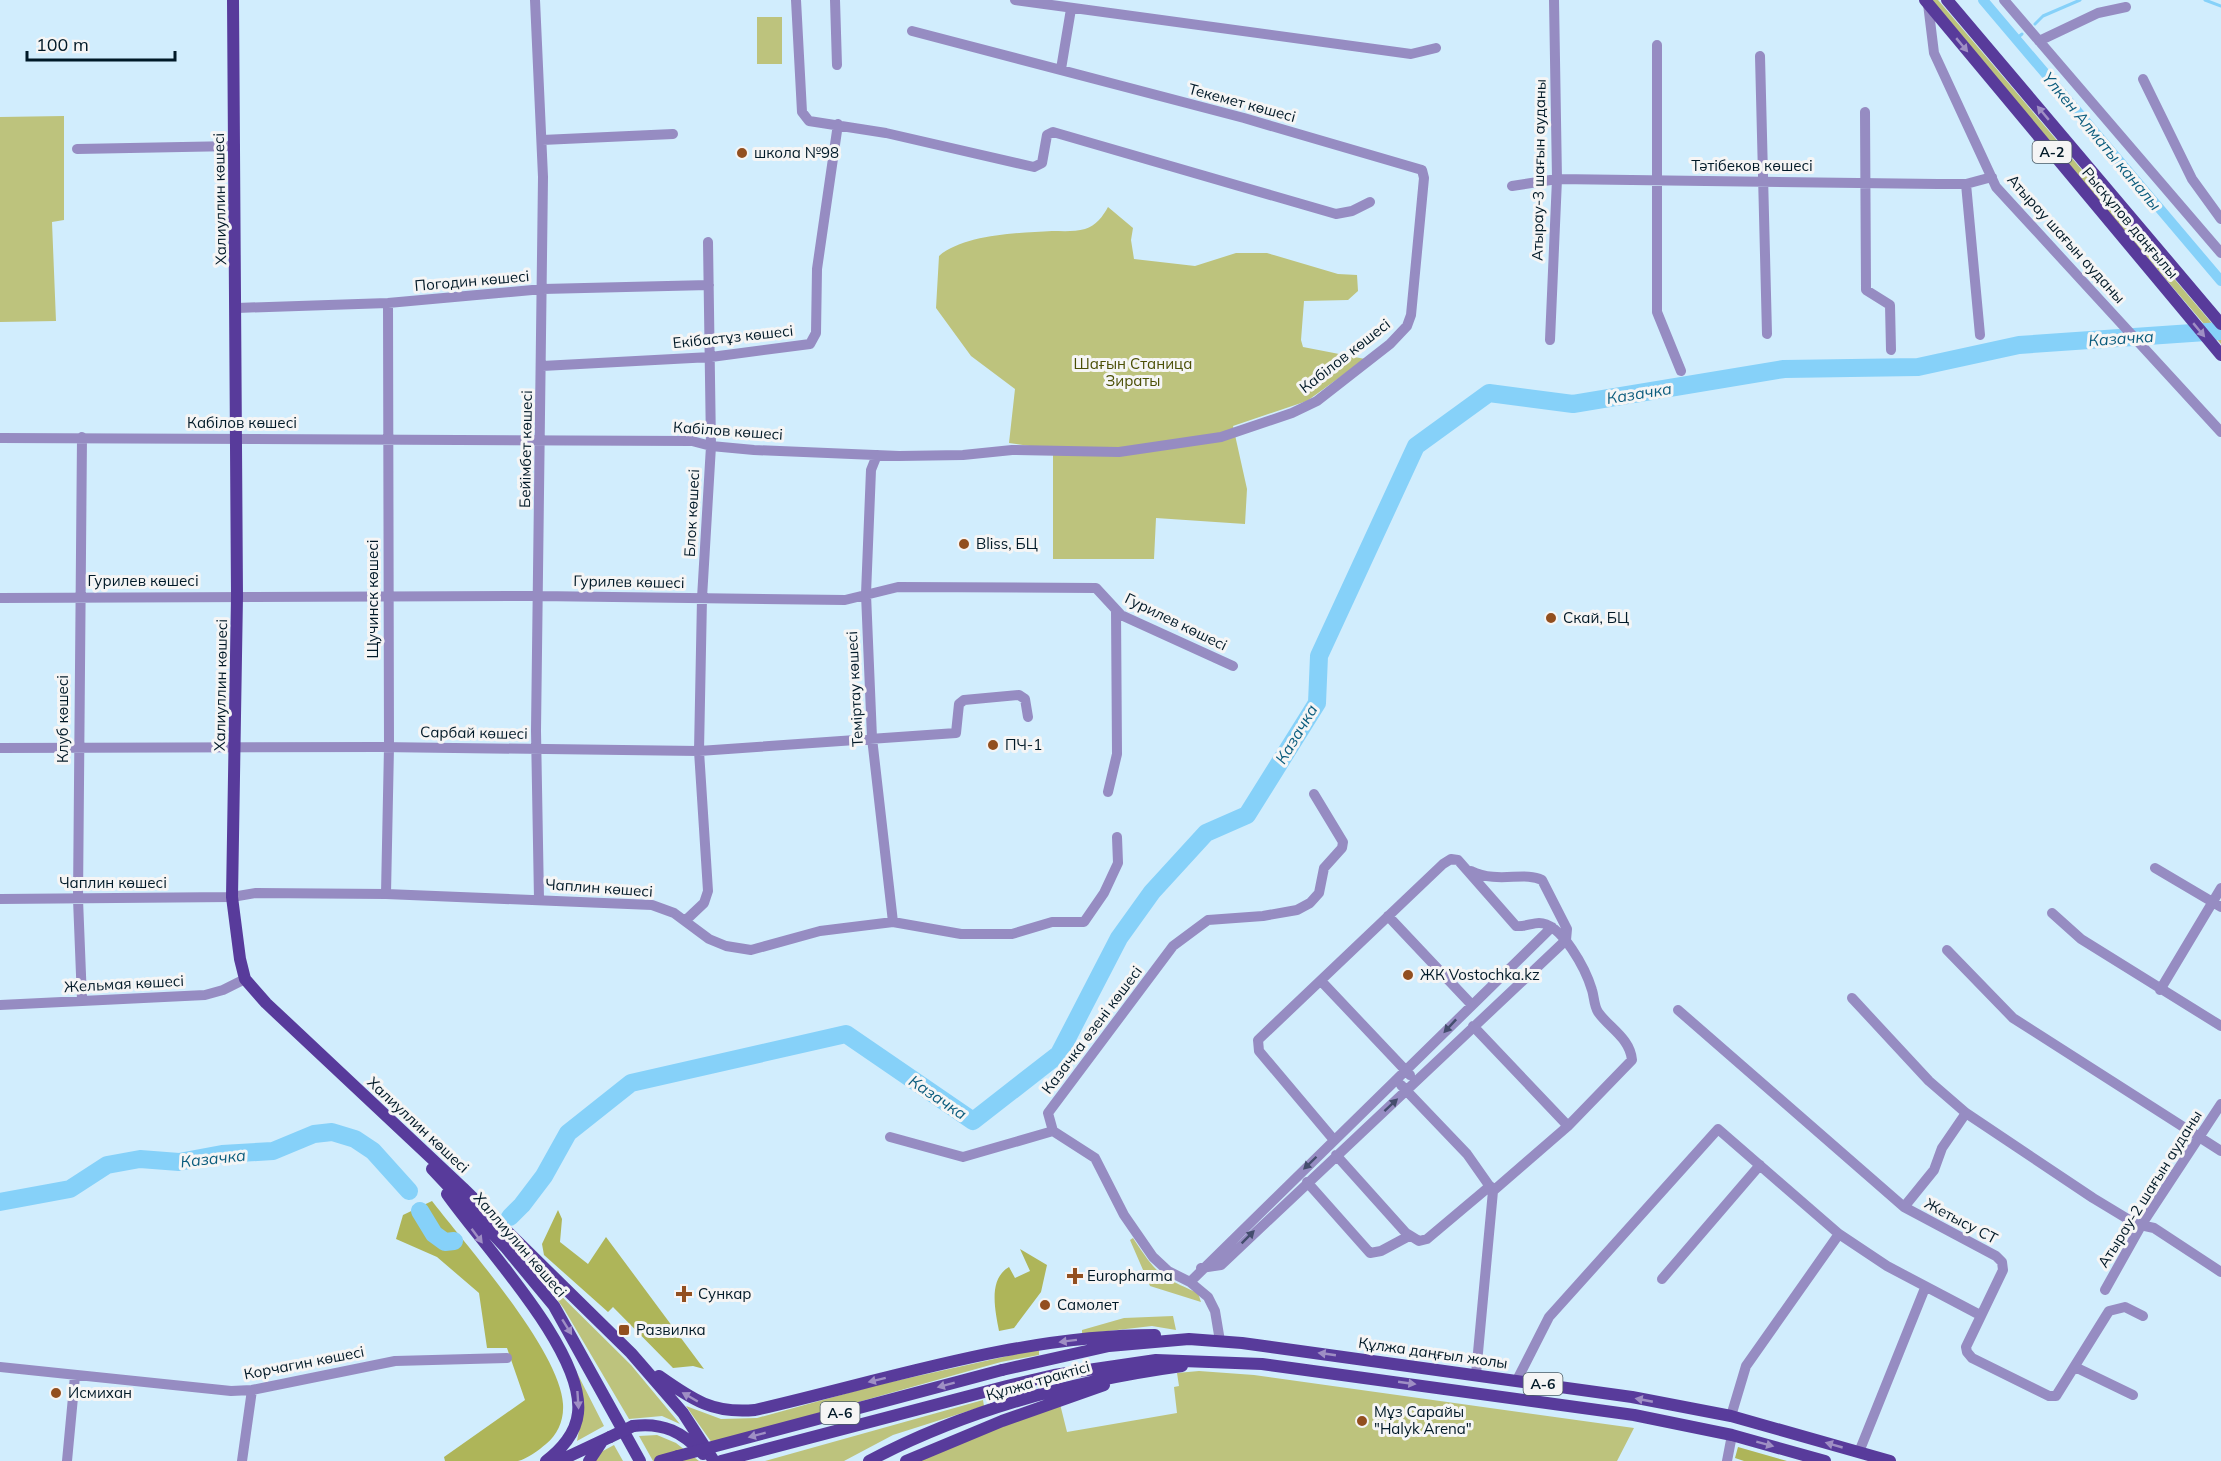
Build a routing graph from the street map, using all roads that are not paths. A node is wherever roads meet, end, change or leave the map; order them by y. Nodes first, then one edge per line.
1 (233, 0) edge
2 (535, 0) edge
3 (796, 0) edge
4 (835, 0) edge
5 (1015, 0) edge
6 (1554, 0) edge
7 (1947, 0) edge
8 (2004, 0) edge
9 (1927, 2) edge
10 (2126, 8) dead end
11 (1071, 9) junction
12 (912, 31) dead end
13 (2039, 41) junction
14 (1657, 45) dead end
15 (1436, 48) dead end
16 (1760, 56) dead end
17 (837, 65) dead end
18 (1061, 69) junction
19 (2143, 79) dead end
20 (1865, 112) dead end
21 (838, 124) junction
22 (673, 134) dead end
23 (542, 140) junction
24 (234, 146) junction
25 (77, 149) dead end
26 (1992, 177) junction
27 (1557, 179) junction
28 (1658, 181) junction
29 (1763, 181) junction
30 (1864, 182) junction
31 (1966, 184) junction
32 (1512, 186) dead end
33 (1370, 202) dead end
34 (2221, 219) edge
35 (708, 242) dead end
36 (2221, 253) edge
37 (709, 285) junction
38 (543, 290) junction
39 (388, 303) junction
40 (237, 308) junction
41 (1411, 315) joint
42 (2221, 324) edge
43 (1767, 334) dead end
44 (1980, 335) dead end
45 (1550, 340) dead end
46 (1891, 350) dead end
47 (2221, 355) edge
48 (711, 357) junction
49 (542, 366) junction
50 (1681, 371) dead end
51 (2221, 432) edge
52 (82, 437) junction
53 (0, 438) edge
54 (237, 438) junction
55 (388, 439) junction
56 (541, 440) junction
57 (711, 446) junction
58 (877, 455) junction
59 (866, 594) junction
60 (79, 596) junction
61 (237, 596) junction
62 (538, 596) junction
63 (388, 597) junction
64 (0, 598) edge
65 (702, 598) junction
66 (1116, 610) junction
67 (1233, 666) dead end
68 (1028, 717) dead end
69 (872, 738) junction
70 (389, 747) junction
71 (0, 748) edge
72 (78, 748) junction
73 (235, 748) junction
74 (536, 748) junction
75 (699, 751) junction
76 (1108, 792) dead end
77 (1314, 794) dead end
78 (1117, 837) dead end
79 (2155, 868) dead end
80 (1468, 870) junction
81 (2221, 888) edge
82 (386, 894) junction
83 (232, 897) junction
84 (78, 898) junction
85 (0, 899) edge
86 (539, 899) junction
87 (2217, 905) edge
88 (2052, 913) dead end
89 (1388, 916) junction
90 (686, 920) junction
91 (893, 922) junction
92 (1552, 927) junction
93 (1566, 940) junction
94 (1947, 951) dead end
95 (245, 980) junction
96 (1322, 982) junction
97 (2160, 990) junction
98 (1852, 998) dead end
99 (82, 1000) junction
100 (1471, 1004) junction
101 (0, 1005) edge
102 (1678, 1010) dead end
103 (1473, 1026) junction
104 (2221, 1026) edge
105 (1407, 1072) junction
106 (1397, 1081) junction
107 (1415, 1082) junction
108 (1406, 1090) junction
109 (369, 1100) junction
110 (2221, 1104) edge
111 (1966, 1113) junction
112 (1568, 1126) junction
113 (1053, 1131) junction
114 (890, 1137) dead end
115 (2199, 1138) junction
116 (1334, 1140) junction
117 (2221, 1151) edge
118 (1336, 1155) junction
119 (420, 1156) junction
120 (1760, 1165) junction
121 (1307, 1182) junction
122 (1491, 1188) junction
123 (1904, 1207) junction
124 (2142, 1224) junction
125 (1839, 1234) junction
126 (1408, 1236) junction
127 (525, 1249) joint
128 (1201, 1268) junction
129 (2221, 1272) edge
130 (1662, 1279) dead end
131 (1190, 1282) junction
132 (1925, 1288) junction
133 (2105, 1290) dead end
134 (1980, 1315) junction
135 (2143, 1316) dead end
136 (1189, 1339) junction
137 (1220, 1341) junction
138 (631, 1353) junction
139 (507, 1358) dead end
140 (1224, 1362) junction
141 (0, 1366) edge
142 (2075, 1367) junction
143 (1161, 1369) junction
144 (1476, 1374) junction
145 (75, 1376) junction
146 (1517, 1380) junction
147 (252, 1390) junction
148 (2133, 1395) dead end
149 (1731, 1416) junction
150 (1732, 1435) junction
151 (606, 1440) junction
152 (1859, 1452) junction
153 (67, 1461) edge
154 (242, 1461) edge
155 (546, 1461) edge
156 (559, 1461) edge
157 (589, 1461) edge
158 (641, 1461) edge
159 (660, 1461) edge
160 (712, 1461) edge
161 (721, 1461) edge
162 (869, 1461) edge
163 (906, 1461) edge
164 (1727, 1461) edge
165 (1825, 1461) edge
166 (1890, 1461) edge

1 - 24 main road, Халиуллин көшесі
2 - 23 street, Бейімбет көшесі
3 - 21 street
4 - 17 street
5 - 11 street
6 - 27 street, Атырау-3 шағын ауданы
42 -> 7 main road, Рысқұлов даңғылы / A-2
8 - 13 street
9 - 26 street, Атырау шағын ауданы
9 -> 47 main road, Рысқұлов даңғылы / A-2
10 - 13 street
11 - 15 street
11 - 18 street
12 - 18 street, Текемет көшесі
13 - 36 street
14 - 28 street
16 - 29 street
18 - 41 street, Текемет көшесі
19 - 34 street
20 - 30 street
21 - 33 street
21 - 48 street, Екібастұз көшесі
22 - 23 street
23 - 38 street, Бейімбет көшесі
24 - 25 street
24 - 40 main road, Халиуллин көшесі
26 - 31 street, Тәтібеков көшесі
26 - 51 street, Атырау шағын ауданы
27 - 28 street, Тәтібеков көшесі
27 - 32 street, Тәтібеков көшесі
27 - 45 street, Атырау-3 шағын ауданы
28 - 29 street, Тәтібеков көшесі
28 - 50 street
29 - 30 street, Тәтібеков көшесі
29 - 43 street
30 - 31 street, Тәтібеков көшесі
30 - 46 street
31 - 44 street
35 - 37 street, Блок көшесі
37 - 38 street, Погодин көшесі
37 - 48 street, Блок көшесі
38 - 39 street, Погодин көшесі
38 - 49 street, Бейімбет көшесі
39 - 40 street, Погодин көшесі
39 - 55 street, Щучинск көшесі
40 - 54 main road, Халиуллин көшесі
41 - 58 street, Кабілов көшесі
48 - 49 street, Екібастұз көшесі
48 - 57 street, Блок көшесі
49 - 56 street, Бейімбет көшесі
52 - 53 street, Кабілов көшесі
52 - 54 street, Кабілов көшесі
52 - 60 street, Клуб көшесі
54 - 55 street, Кабілов көшесі
54 - 61 main road, Халиуллин көшесі
55 - 56 street, Кабілов көшесі
55 - 63 street, Щучинск көшесі
56 - 57 street, Кабілов көшесі
56 - 62 street, Бейімбет көшесі
57 - 58 street, Кабілов көшесі
57 - 65 street, Блок көшесі
58 - 59 street, Теміртау көшесі
59 - 65 street, Гурилев көшесі
59 - 66 street, Гурилев көшесі
59 - 69 street, Теміртау көшесі
60 - 61 street, Гурилев көшесі
60 - 64 street, Гурилев көшесі
60 - 72 street, Клуб көшесі
61 - 63 street, Гурилев көшесі
61 - 73 main road, Халиуллин көшесі
62 - 63 street, Гурилев көшесі
62 - 65 street, Гурилев көшесі
62 - 74 street, Бейімбет көшесі
63 - 70 street, Щучинск көшесі
65 - 75 street, Блок көшесі
66 - 67 street, Гурилев көшесі
66 - 76 street
68 - 69 street, Сарбай көшесі
69 - 75 street, Сарбай көшесі
69 - 91 street, Теміртау көшесі
70 - 73 street, Сарбай көшесі
70 - 74 street, Сарбай көшесі
70 - 82 street, Щучинск көшесі
71 - 72 street, Сарбай көшесі
72 - 73 street, Сарбай көшесі
72 - 84 street, Клуб көшесі
73 - 83 main road, Халиуллин көшесі
74 - 75 street, Сарбай көшесі
74 - 86 street, Бейімбет көшесі
75 - 90 street, Блок көшесі
77 - 113 street, Казачка өзені көшесі
78 - 91 street, Чаплин көшесі
79 - 87 street
80 - 89 street
80 - 92 street
80 - 93 street
81 - 87 street
82 - 83 street, Чаплин көшесі
82 - 86 street, Чаплин көшесі
83 - 84 street, Чаплин көшесі
83 - 95 main road, Халиуллин көшесі
84 - 85 street, Чаплин көшесі
84 - 99 street, Клуб көшесі
86 - 90 street, Чаплин көшесі
87 - 97 street
88 - 97 street
89 - 96 street
89 - 100 street
90 - 91 street, Чаплин көшесі
92 - 93 street
92 - 100 street
93 - 103 street
93 - 112 street
94 - 115 street
95 - 99 street, Жельмая көшесі
95 - 109 main road, Халиуллин көшесі
96 - 105 street
96 - 116 street
97 - 104 street
98 - 111 street
99 - 101 street, Жельмая көшесі
100 -> 105 street
102 - 123 street, Жетысу СТ
103 - 107 street
103 - 112 street
105 - 106 street
105 - 107 street
106 - 108 street
106 - 116 street
107 - 108 street
118 -> 108 street
108 - 122 street
109 - 119 main road, Халлиулин көшесі
109 - 127 main road, Халиуллин көшесі
110 - 115 street, Атырау-2 шағын ауданы
111 - 123 street
111 - 124 street
112 - 122 street
113 - 114 street
113 - 131 street
115 - 117 street
115 - 124 street, Атырау-2 шағын ауданы
116 -> 128 street
118 - 121 street
118 - 126 street
119 -> 155 main road
119 -> 158 main road, Халлиулин көшесі
120 - 125 street
120 - 130 street
120 - 146 street
121 - 126 street
128 -> 121 street
122 - 126 street
122 - 144 street
123 - 134 street, Жетысу СТ
124 - 129 street
124 - 133 street, Атырау-2 шағын ауданы
125 - 132 street
125 - 149 street
127 - 138 main road, Халлиулин көшесі
128 - 131 street
131 - 137 street
132 - 134 street
132 - 152 street
134 - 142 street, Жетысу СТ
135 - 142 street, Жетысу СТ
136 - 137 main road, Құлжа даңғыл жолы / A-6
136 -> 138 main road
136 -> 159 main road, Құлжа даңғыл жолы / A-6, bridge
144 -> 137 main road, Құлжа даңғыл жолы / A-6
138 - 160 main road, Халлиулин көшесі
139 - 147 street, Корчагин көшесі
140 - 143 main road, Құлжа трактісі
140 -> 150 main road, A-6
140 - 161 main road, A-6
141 - 145 street, Корчагин көшесі
142 - 148 street
143 - 162 main road, Құлжа трактісі
143 - 163 main road
144 - 146 main road, Құлжа даңғыл жолы / A-6
145 - 147 street, Корчагин көшесі
145 - 153 street
149 -> 146 main road, Құлжа даңғыл жолы / A-6
147 - 154 street
152 -> 149 main road, Құлжа даңғыл жолы / A-6
150 - 164 street
150 -> 165 main road, A-6
151 - 156 main road
151 - 157 main road
151 - 160 main road, bridge
152 - 166 main road, Құлжа даңғыл жолы / A-6

